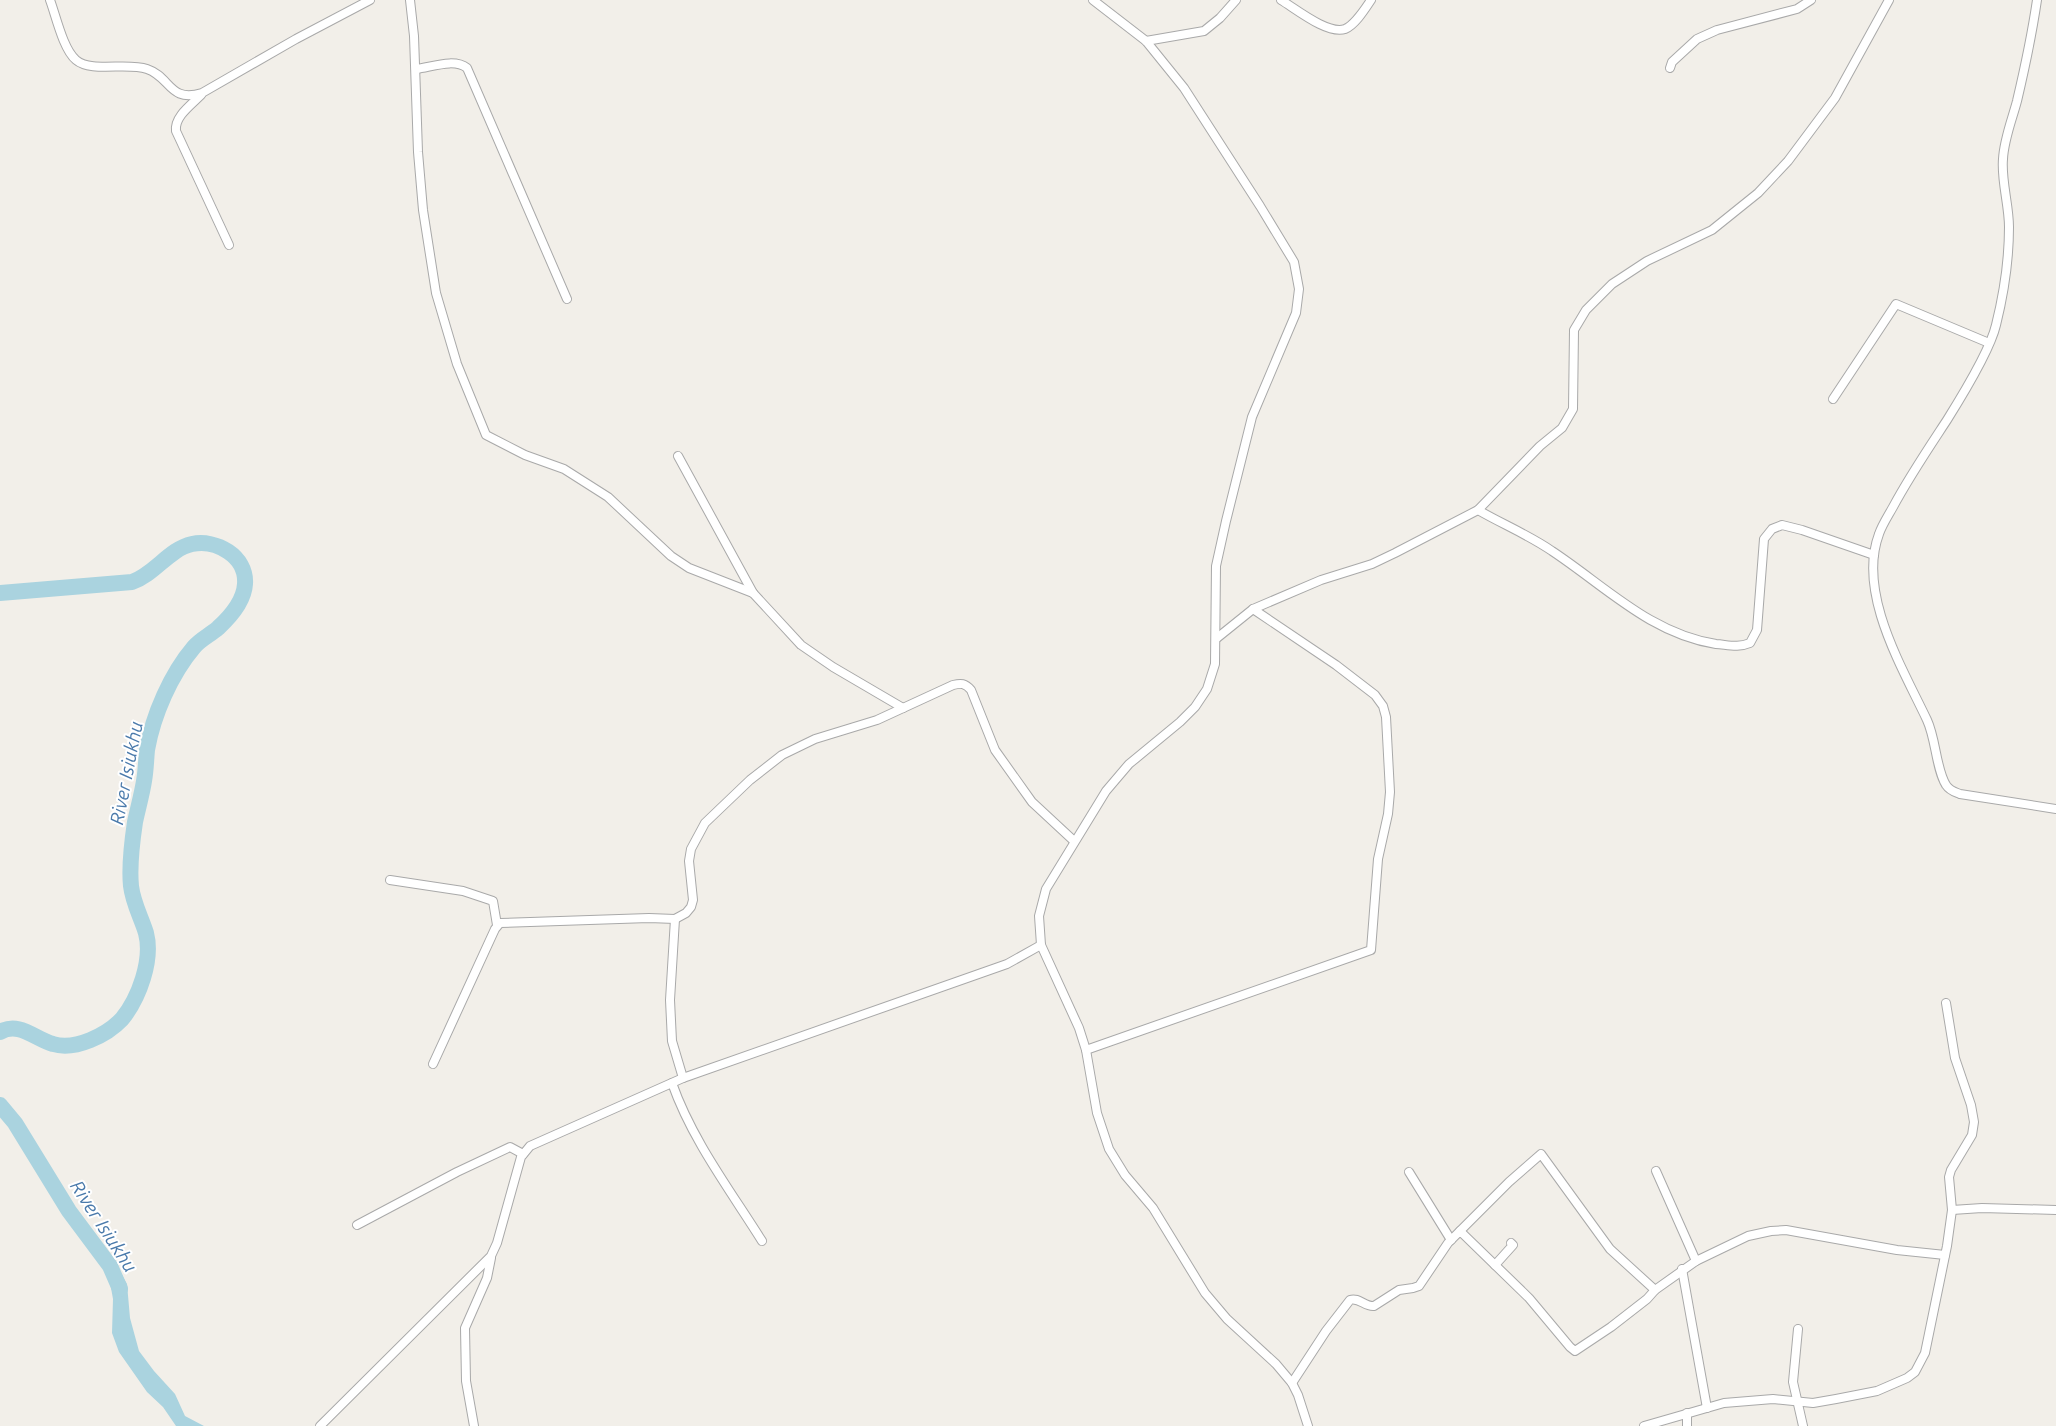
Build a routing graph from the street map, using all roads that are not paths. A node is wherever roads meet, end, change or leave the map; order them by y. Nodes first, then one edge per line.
1 (50, 0) edge
2 (370, 0) edge
3 (410, 0) edge
4 (1092, 0) edge
5 (1236, 0) edge
6 (1281, 0) edge
7 (1371, 0) edge
8 (1811, 0) edge
9 (1889, 0) edge
10 (2037, 0) edge
11 (1146, 42) junction
12 (1670, 68) dead end
13 (416, 69) junction
14 (202, 93) junction
15 (228, 245) dead end
16 (567, 299) dead end
17 (1989, 343) junction
18 (1833, 400) dead end
19 (678, 456) dead end
20 (1478, 510) junction
21 (1874, 555) junction
22 (754, 593) junction
23 (1253, 609) junction
24 (1217, 638) junction
25 (904, 708) junction
26 (2056, 809) edge
27 (1074, 841) junction
28 (390, 880) dead end
29 (675, 919) junction
30 (497, 925) junction
31 (1042, 945) junction
32 (1946, 1002) dead end
33 (1086, 1050) junction
34 (433, 1064) dead end
35 (683, 1078) junction
36 (672, 1084) junction
37 (523, 1154) junction
38 (1656, 1171) dead end
39 (1410, 1172) dead end
40 (1952, 1210) junction
41 (2056, 1210) edge
42 (356, 1225) dead end
43 (1460, 1231) junction
44 (1451, 1240) junction
45 (762, 1241) dead end
46 (1511, 1243) dead end
47 (1945, 1255) junction
48 (491, 1256) junction
49 (1696, 1261) junction
50 (1495, 1265) junction
51 (1682, 1269) junction
52 (1655, 1290) junction
53 (1798, 1329) dead end
54 (1292, 1383) junction
55 (1796, 1403) junction
56 (1707, 1408) junction
57 (1687, 1413) junction
58 (320, 1426) edge
59 (474, 1426) edge
60 (1308, 1426) edge
61 (1644, 1426) edge
62 (1687, 1426) edge
63 (1803, 1426) edge

1 - 14 street
2 - 14 street
3 - 13 street
4 - 11 street
5 - 11 street
6 - 7 street
8 - 12 street
9 - 20 street
10 - 17 street
11 - 24 street
13 - 16 street
13 - 22 street
14 - 15 street
17 - 18 street
17 - 21 street
19 - 22 street
20 - 21 street
20 - 23 street
21 - 26 street
22 - 25 street
23 - 24 street
23 - 33 street
24 - 27 street
25 - 27 street
25 - 29 street
27 - 31 street
28 - 30 street
29 - 30 street
29 - 35 street
30 - 34 street
31 - 33 street
31 - 35 street
32 - 40 street
33 - 54 street
35 - 36 street
36 - 37 street
36 - 45 street
37 - 42 street
37 - 48 street
38 - 49 street
39 - 44 street
40 - 41 street
40 - 47 street
43 - 44 street
43 - 50 street
43 - 52 street
44 - 54 street
46 - 50 street
47 - 49 street
47 - 55 street
48 - 58 street
48 - 59 street
49 - 51 street
50 - 52 street
51 - 52 street
51 - 56 street
53 - 55 street
54 - 60 street
55 - 56 street
55 - 63 street
56 - 57 street
57 - 61 street
57 - 62 street

